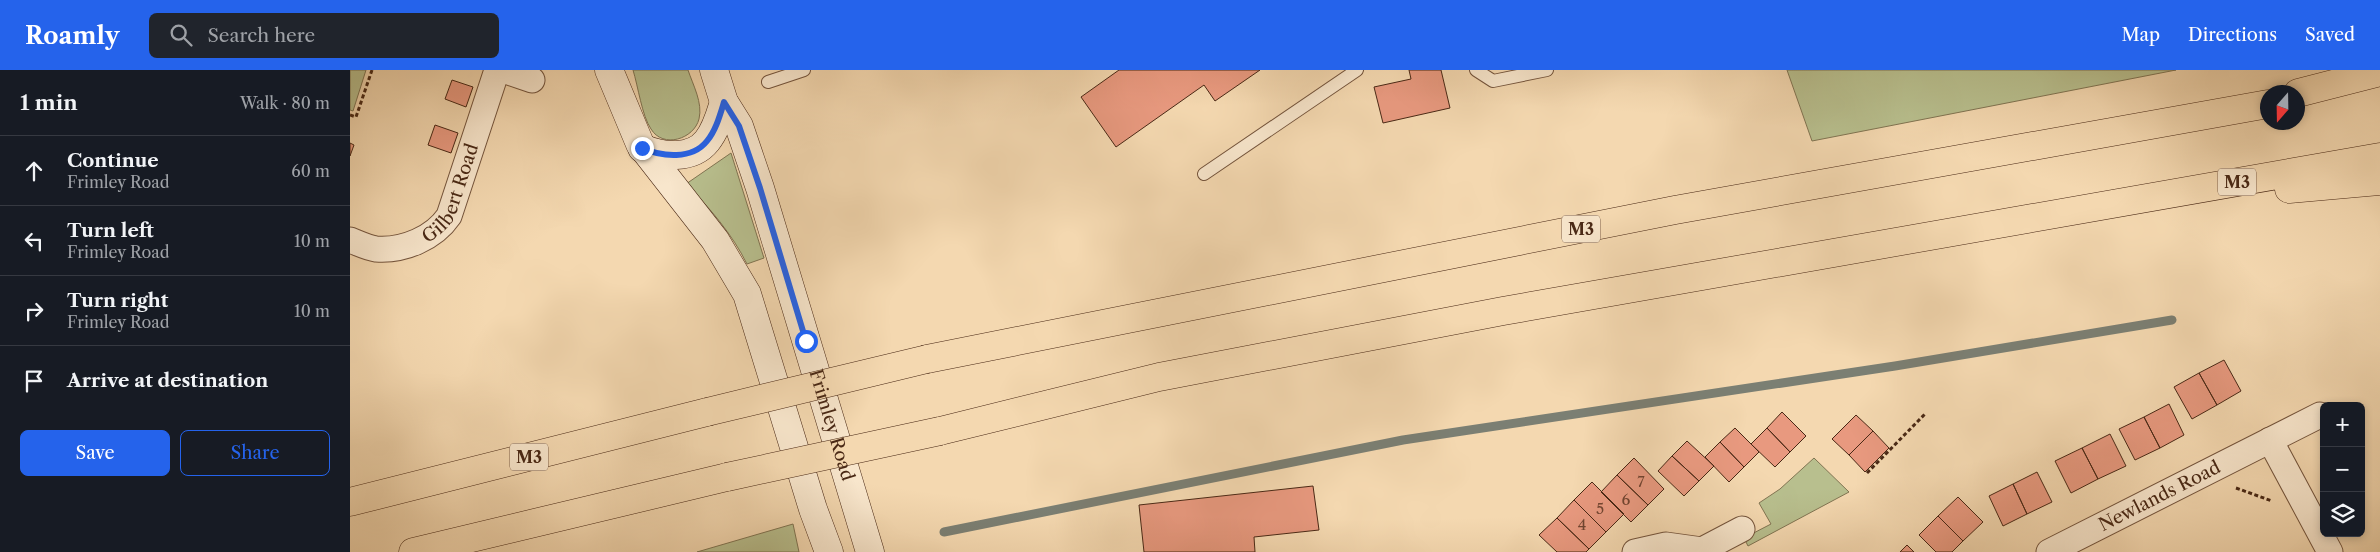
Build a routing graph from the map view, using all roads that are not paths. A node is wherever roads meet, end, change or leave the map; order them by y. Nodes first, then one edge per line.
1 (497, 70) edge
2 (503, 70) edge
3 (610, 70) edge
4 (714, 70) edge
5 (804, 70) edge
6 (1357, 70) edge
7 (1476, 70) edge
8 (1547, 70) edge
9 (2380, 72) edge
10 (532, 80) dead end
11 (768, 82) dead end
12 (2305, 90) edge
13 (2380, 90) edge
14 (2305, 99) edge
15 (724, 102) junction
16 (2260, 102) edge
17 (2260, 105) edge
18 (2236, 108) junction
19 (642, 148) junction
20 (2380, 157) edge
21 (1204, 174) dead end
22 (2380, 181) edge
23 (2094, 206) junction
24 (350, 240) edge
25 (2320, 415) dead end
26 (2270, 440) junction
27 (350, 502) edge
28 (1742, 529) dead end
29 (1702, 551) edge
30 (413, 552) edge
31 (829, 552) edge
32 (870, 552) edge
33 (1635, 552) edge
34 (2049, 552) edge
35 (2330, 552) edge

1 - 24 street, Gilbert Road
2 - 10 street
3 - 19 main road
4 - 15 main road, Frimley Road
5 - 11 lane
6 - 21 lane
7 - 8 lane
9 - 12 highway
13 - 14 highway
15 - 19 main road
15 - 32 main road, Frimley Road
16 - 18 highway, M3
17 - 18 highway, M3
18 - 27 highway, M3, bridge
19 - 31 main road
20 - 23 highway, M3
22 - 23 highway, M3
23 - 30 highway, M3, bridge
25 - 26 street, Newlands Road
26 - 34 street, Newlands Road
26 - 35 street
28 - 29 street
29 - 33 street

